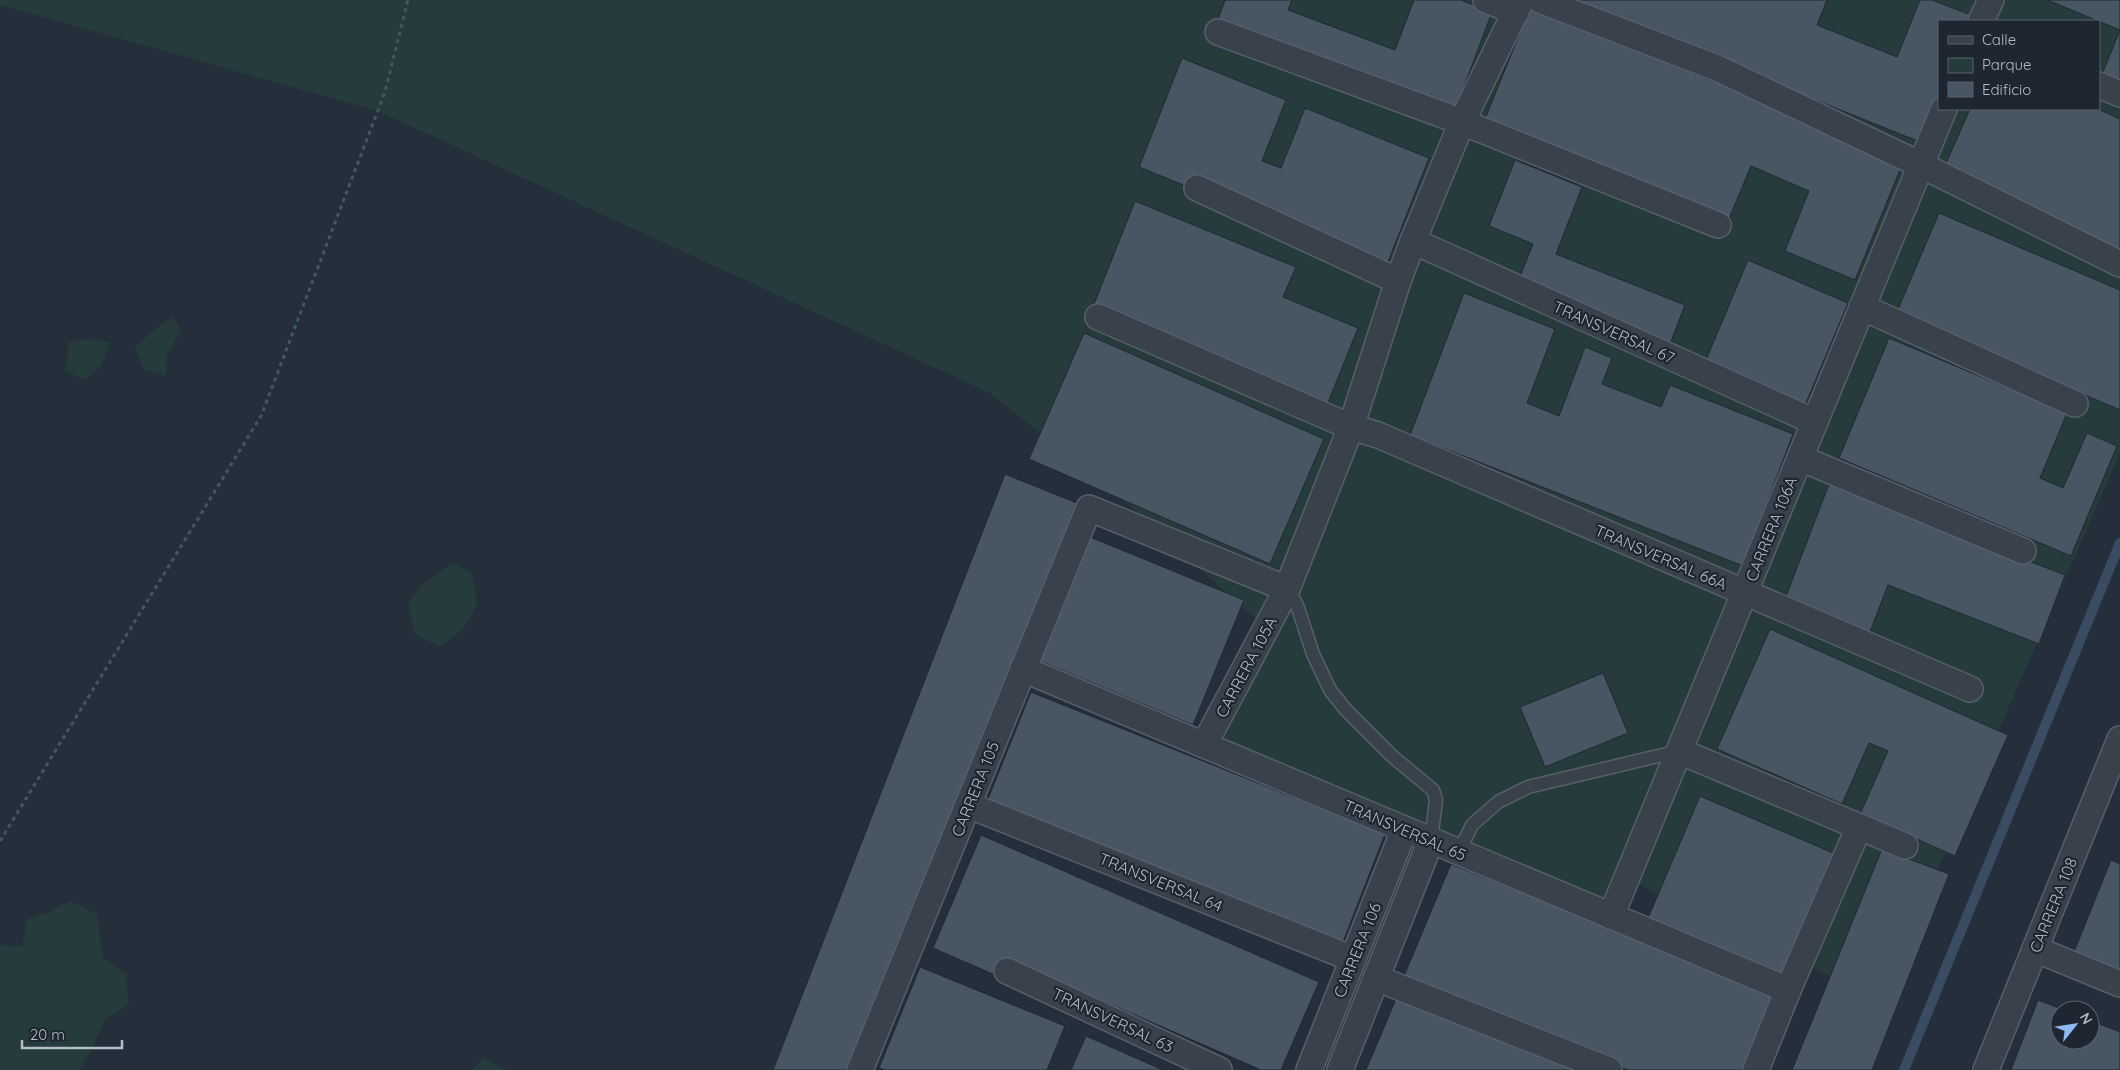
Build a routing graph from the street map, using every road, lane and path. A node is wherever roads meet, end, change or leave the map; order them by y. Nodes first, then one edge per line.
1 (408, 0) edge
2 (1486, 0) edge
3 (1540, 0) edge
4 (1991, 0) edge
5 (1518, 6) edge
6 (1981, 20) edge
7 (1218, 32) dead end
8 (2100, 85) edge
9 (2120, 94) edge
10 (1944, 110) edge
11 (1462, 122) junction
12 (1921, 165) junction
13 (1197, 188) dead end
14 (1718, 225) dead end
15 (1413, 241) junction
16 (2120, 264) edge
17 (1398, 281) junction
18 (1862, 308) junction
19 (1098, 316) dead end
20 (2075, 404) dead end
21 (1815, 422) junction
22 (1351, 427) junction
23 (1800, 458) junction
24 (2023, 551) dead end
25 (1287, 589) junction
26 (1745, 593) junction
27 (1023, 669) junction
28 (1970, 689) dead end
29 (2120, 739) edge
30 (1204, 745) junction
31 (1680, 751) junction
32 (968, 806) junction
33 (1859, 827) junction
34 (1404, 830) junction
35 (1431, 840) junction
36 (0, 841) edge
37 (1905, 846) dead end
38 (1459, 852) junction
39 (1611, 916) junction
40 (2035, 949) junction
41 (1353, 959) junction
42 (1007, 971) dead end
43 (1376, 978) junction
44 (2120, 984) edge
45 (1788, 990) junction
46 (864, 1069) edge
47 (1219, 1070) edge
48 (1309, 1070) edge
49 (1340, 1070) edge
50 (1609, 1070) edge
51 (1756, 1070) edge
52 (1986, 1070) edge

1 - 36 path
2 - 5 street
3 - 12 street
4 - 6 street
5 - 11 street, CARRERA 105A
7 - 11 street
8 - 9 street
10 - 12 street, CARRERA 106A
11 - 14 street
11 - 15 street, CARRERA 105A
12 - 16 street
12 - 18 street, CARRERA 106A
13 - 17 street
15 - 17 street, CARRERA 105A
15 - 21 street, TRANSVERSAL 67
17 - 22 street, CARRERA 105A
18 - 20 street
18 - 21 street, CARRERA 106A
19 - 22 street, TRANSVERSAL 66A
21 - 23 street, CARRERA 106A
22 - 25 street, CARRERA 105A
22 - 26 street, TRANSVERSAL 66A
23 - 24 street
23 - 26 street, CARRERA 106A
25 - 27 street, CARRERA 105
25 - 30 street, CARRERA 105A
25 - 35 lane
26 - 28 street, TRANSVERSAL 66A
26 - 31 street, CARRERA 106A
27 - 30 street, TRANSVERSAL 65
27 - 32 street, CARRERA 105
29 - 40 street, CARRERA 108
30 - 34 street, TRANSVERSAL 65
31 - 33 street
31 - 38 lane
31 - 39 street, CARRERA 106A
32 - 41 street, TRANSVERSAL 64
32 - 46 street, CARRERA 105
33 - 37 street
33 - 45 street
34 - 35 street, TRANSVERSAL 65
34 - 41 street, CARRERA 106
35 - 38 street, TRANSVERSAL 65
35 - 43 street, CARRERA 106
38 - 39 street, TRANSVERSAL 65
39 - 45 street, TRANSVERSAL 65
40 - 44 street
40 - 52 street, CARRERA 108
41 - 48 street, CARRERA 106
42 - 47 street, TRANSVERSAL 63
43 - 49 street, CARRERA 106
43 - 50 street
45 - 51 street

